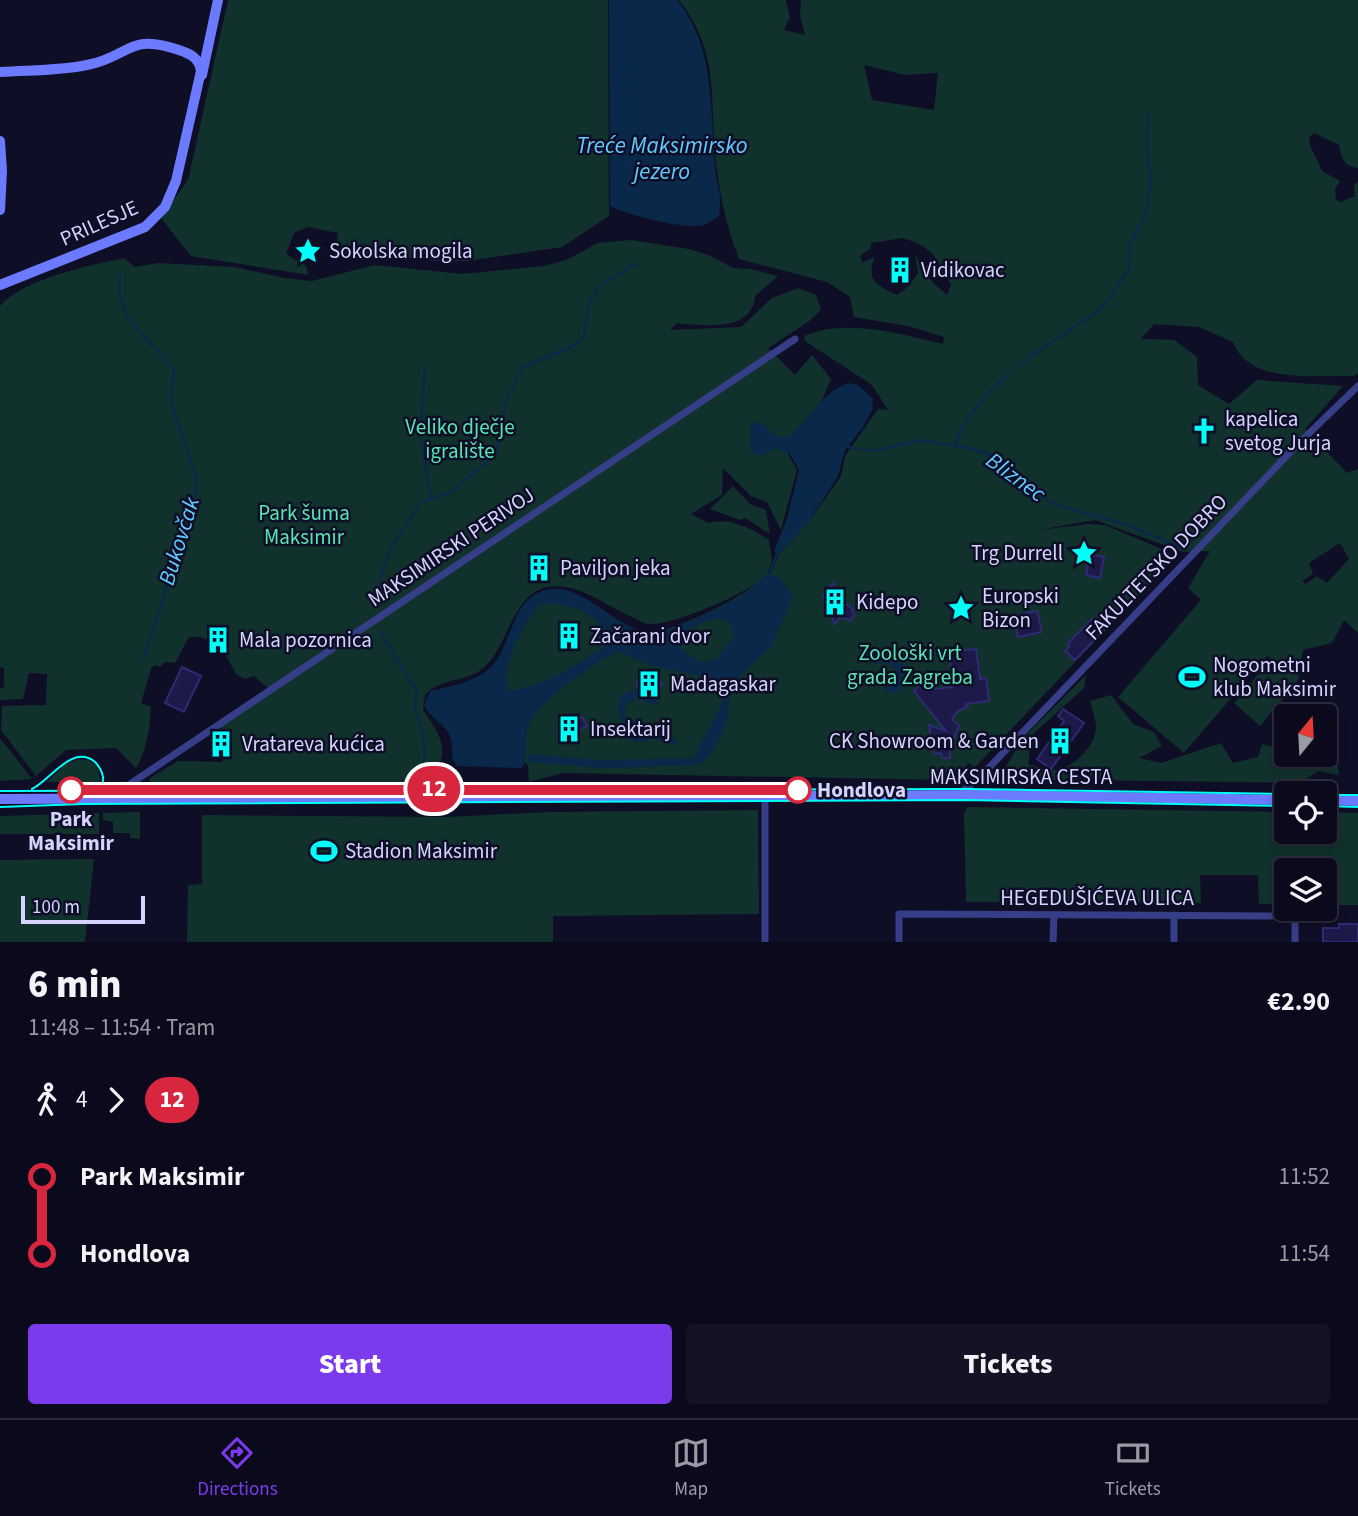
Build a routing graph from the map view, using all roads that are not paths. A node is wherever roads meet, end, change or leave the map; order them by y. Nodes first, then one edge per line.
1 (218, 0) edge
2 (209, 40) junction
3 (188, 53) junction
4 (0, 72) edge
5 (200, 80) junction
6 (0, 141) edge
7 (1, 188) edge
8 (0, 210) edge
9 (0, 285) edge
10 (795, 339) dead end
11 (1358, 386) edge
12 (982, 775) junction
13 (127, 786) dead end
14 (958, 795) junction
15 (992, 795) junction
16 (765, 796) junction
17 (0, 799) edge
18 (1274, 800) edge
19 (1337, 800) edge
20 (1358, 801) edge
21 (1054, 915) junction
22 (1174, 915) junction
23 (765, 942) edge
24 (899, 942) edge
25 (1053, 942) edge
26 (1174, 942) edge
27 (1295, 942) edge

1 - 2 main road, PRILESJE
2 - 3 main road
2 - 5 main road, PRILESJE
3 - 4 main road
3 - 5 main road
5 - 9 main road, PRILESJE
6 - 7 main road
7 - 8 main road
10 - 13 street, MAKSIMIRSKI PERIVOJ
11 - 12 street, FAKULTETSKO DOBRO
12 - 14 street, FAKULTETSKO DOBRO
12 - 15 street
14 - 15 main road, MAKSIMIRSKA CESTA
14 - 16 main road, MAKSIMIRSKA CESTA
15 - 18 main road, MAKSIMIRSKA CESTA
16 - 17 main road, MAKSIMIRSKA CESTA
16 - 23 street
19 - 20 main road
21 - 22 street, HEGEDUŠIĆEVA ULICA
21 - 24 street, HEGEDUŠIĆEVA ULICA
21 - 25 street
22 - 26 street
22 - 27 street, HEGEDUŠIĆEVA ULICA

